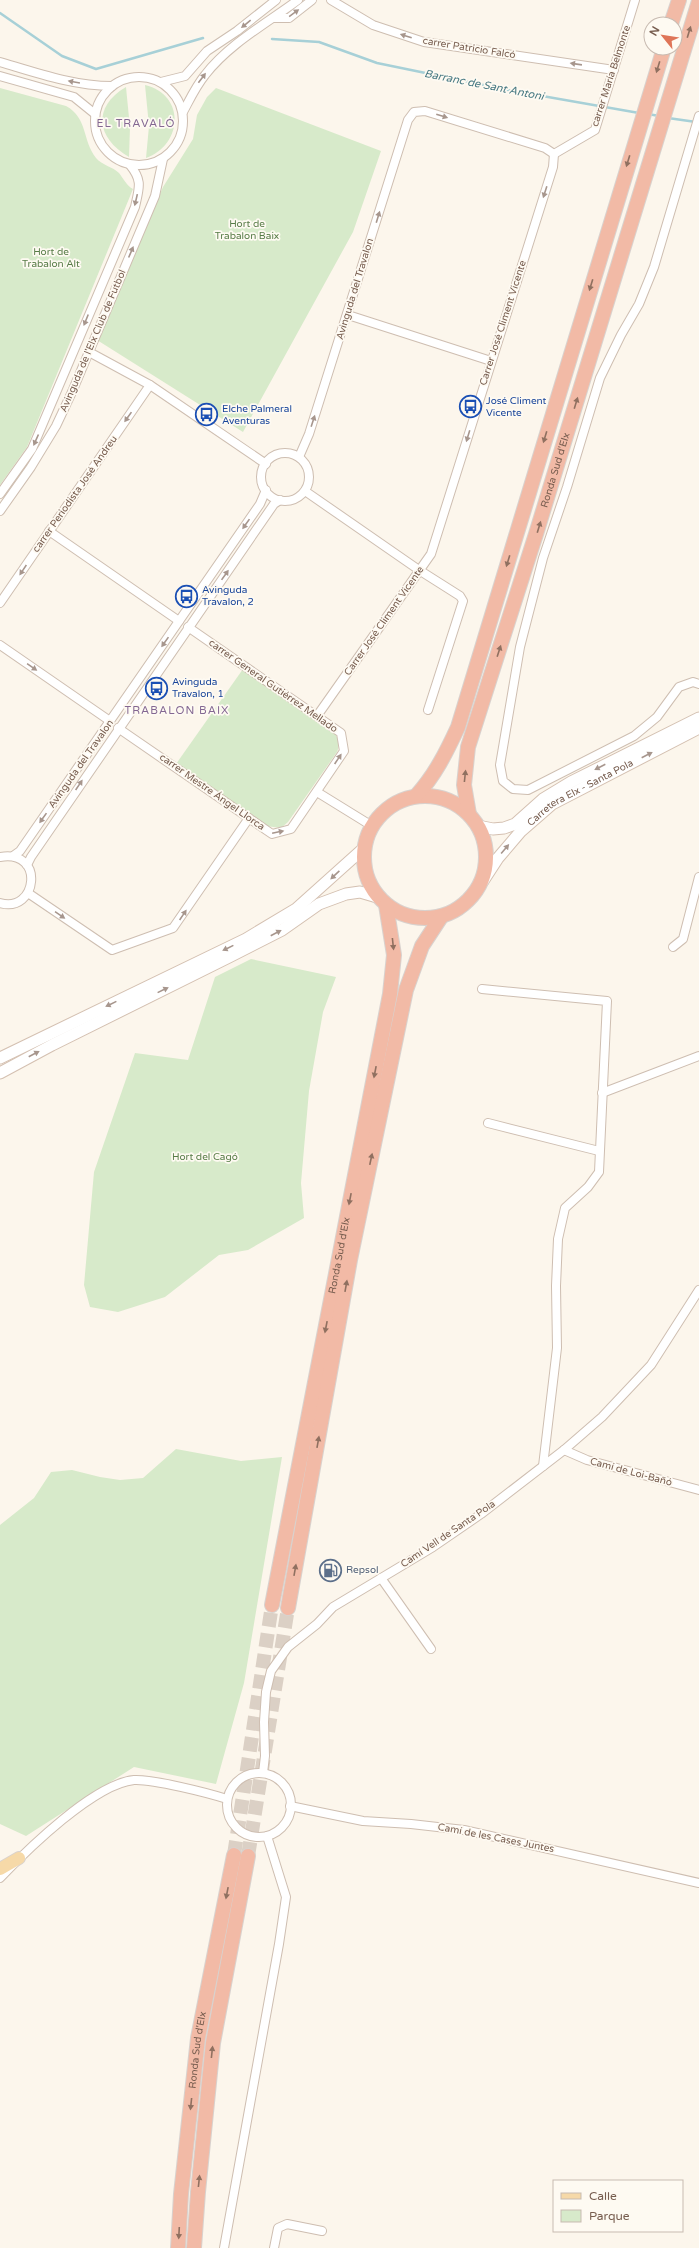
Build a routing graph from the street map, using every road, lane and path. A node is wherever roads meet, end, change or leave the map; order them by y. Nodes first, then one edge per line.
1 (276, 0) edge
2 (298, 0) edge
3 (312, 0) edge
4 (331, 0) edge
5 (635, 0) edge
6 (679, 0) edge
7 (699, 0) edge
8 (674, 16) edge
9 (274, 18) junction
10 (661, 56) edge
11 (0, 62) edge
12 (614, 70) junction
13 (0, 76) edge
14 (161, 82) junction
15 (112, 86) junction
16 (183, 112) junction
17 (95, 114) junction
18 (699, 116) edge
19 (554, 154) junction
20 (163, 159) junction
21 (130, 164) junction
22 (348, 315) junction
23 (88, 352) junction
24 (492, 361) junction
25 (150, 385) junction
26 (299, 457) junction
27 (266, 464) junction
28 (266, 490) junction
29 (305, 491) junction
30 (0, 494) edge
31 (280, 500) junction
32 (0, 512) edge
33 (49, 531) junction
34 (419, 570) junction
35 (0, 603) edge
36 (179, 621) junction
37 (188, 627) junction
38 (0, 645) edge
39 (699, 684) edge
40 (428, 710) dead end
41 (699, 712) edge
42 (317, 716) junction
43 (699, 718) edge
44 (110, 721) junction
45 (118, 728) junction
46 (699, 728) edge
47 (672, 731) junction
48 (317, 792) junction
49 (416, 796) junction
50 (469, 814) junction
51 (249, 818) junction
52 (372, 826) junction
53 (478, 826) junction
54 (364, 848) junction
55 (13, 856) junction
56 (0, 857) edge
57 (28, 865) junction
58 (699, 877) edge
59 (483, 881) junction
60 (28, 893) junction
61 (382, 901) junction
62 (0, 903) edge
63 (441, 916) junction
64 (674, 947) dead end
65 (482, 989) dead end
66 (699, 1056) edge
67 (0, 1058) edge
68 (0, 1072) edge
69 (602, 1093) junction
70 (488, 1123) dead end
71 (599, 1151) junction
72 (699, 1290) edge
73 (564, 1450) junction
74 (543, 1466) junction
75 (699, 1490) edge
76 (380, 1578) junction
77 (272, 1605) tunnel mouth
78 (288, 1608) tunnel mouth
79 (431, 1649) dead end
80 (263, 1773) junction
81 (227, 1799) junction
82 (290, 1806) junction
83 (268, 1836) junction
84 (19, 1858) junction
85 (0, 1869) edge
86 (0, 1878) edge
87 (699, 1883) edge
88 (322, 2231) dead end
89 (178, 2248) edge
90 (194, 2248) edge
91 (224, 2248) edge
92 (274, 2248) edge

1 -> 14 street
2 - 9 street
9 -> 3 street
12 -> 4 street, carrer Patricio Falcó
5 - 12 street, carrer María Belmonte
6 - 8 highway
50 -> 7 highway, Ronda Sud d'Elx
16 -> 9 street
10 -> 49 highway, Ronda Sud d'Elx
15 -> 11 street
12 - 19 street, carrer María Belmonte
13 - 17 street
14 - 15 street
14 - 16 street
15 - 17 street
16 - 20 street
17 - 21 street
18 - 39 street
22 -> 19 street, Avinguda del Travalon
19 -> 24 street, Carrer José Climent Vicente
20 - 21 street
23 -> 20 street, Avinguda de l'Elx Club de Futbol
21 -> 30 street, Avinguda de l'Elx Club de Futbol
22 - 24 street
26 -> 22 street, Avinguda del Travalon
23 - 25 street
23 - 32 street, Avinguda de l'Elx Club de Futbol
24 -> 34 street, Carrer José Climent Vicente
25 - 27 street
25 -> 33 street, carrer Periodista José Andreu
26 - 27 street
26 - 29 street
27 - 28 street
28 - 31 street
28 -> 36 street, Avinguda del Travalon
29 - 31 street
29 - 34 street
37 -> 31 street, Avinguda del Travalon
33 -> 35 street, carrer Periodista José Andreu
33 - 36 street
34 - 40 street
34 - 42 street, Carrer José Climent Vicente
36 -> 44 street, Avinguda del Travalon
37 - 42 street, carrer General Gutiérrez Mellado
37 - 45 street, Avinguda del Travalon
38 -> 44 street
41 - 47 street
48 -> 42 street, carrer General Gutiérrez Mellado
43 - 47 main road, Carretera Elx - Santa Pola
44 -> 55 street, Avinguda del Travalon
45 - 51 street, carrer Mestre Ángel Llorca
57 -> 45 street, Avinguda del Travalon
59 -> 46 main road, Carretera Elx - Santa Pola
47 -> 53 main road, Carretera Elx - Santa Pola
51 -> 48 street, carrer Mestre Ángel Llorca
48 - 52 street
49 - 50 highway
49 - 52 highway
50 - 53 highway
60 -> 51 street
52 - 54 highway
53 - 59 highway
54 - 61 highway
54 -> 67 main road
55 - 56 street
55 - 57 street
57 - 60 street
58 - 64 street
59 - 63 highway
60 - 62 street
61 - 63 highway
68 -> 61 main road
61 -> 77 highway, Ronda Sud d'Elx
78 -> 63 highway, Ronda Sud d'Elx
65 - 69 street
66 - 69 street
69 - 71 street
70 - 71 street
71 - 74 street
72 - 73 street, Camí Vell de Santa Pola
73 - 74 street, Camí Vell de Santa Pola
73 - 75 street, Camí de Loi-Bañó
74 - 76 street, Camí Vell de Santa Pola
76 - 79 street
76 - 80 street, Camí Vell de Santa Pola
80 - 81 street
80 - 82 street
81 - 83 street
81 - 84 street
82 - 83 street
82 - 87 street, Camí de les Cases Juntes
83 - 91 street
84 - 85 main road
84 - 86 street
88 - 92 street
90 -> 89 highway, Ronda Sud d'Elx

